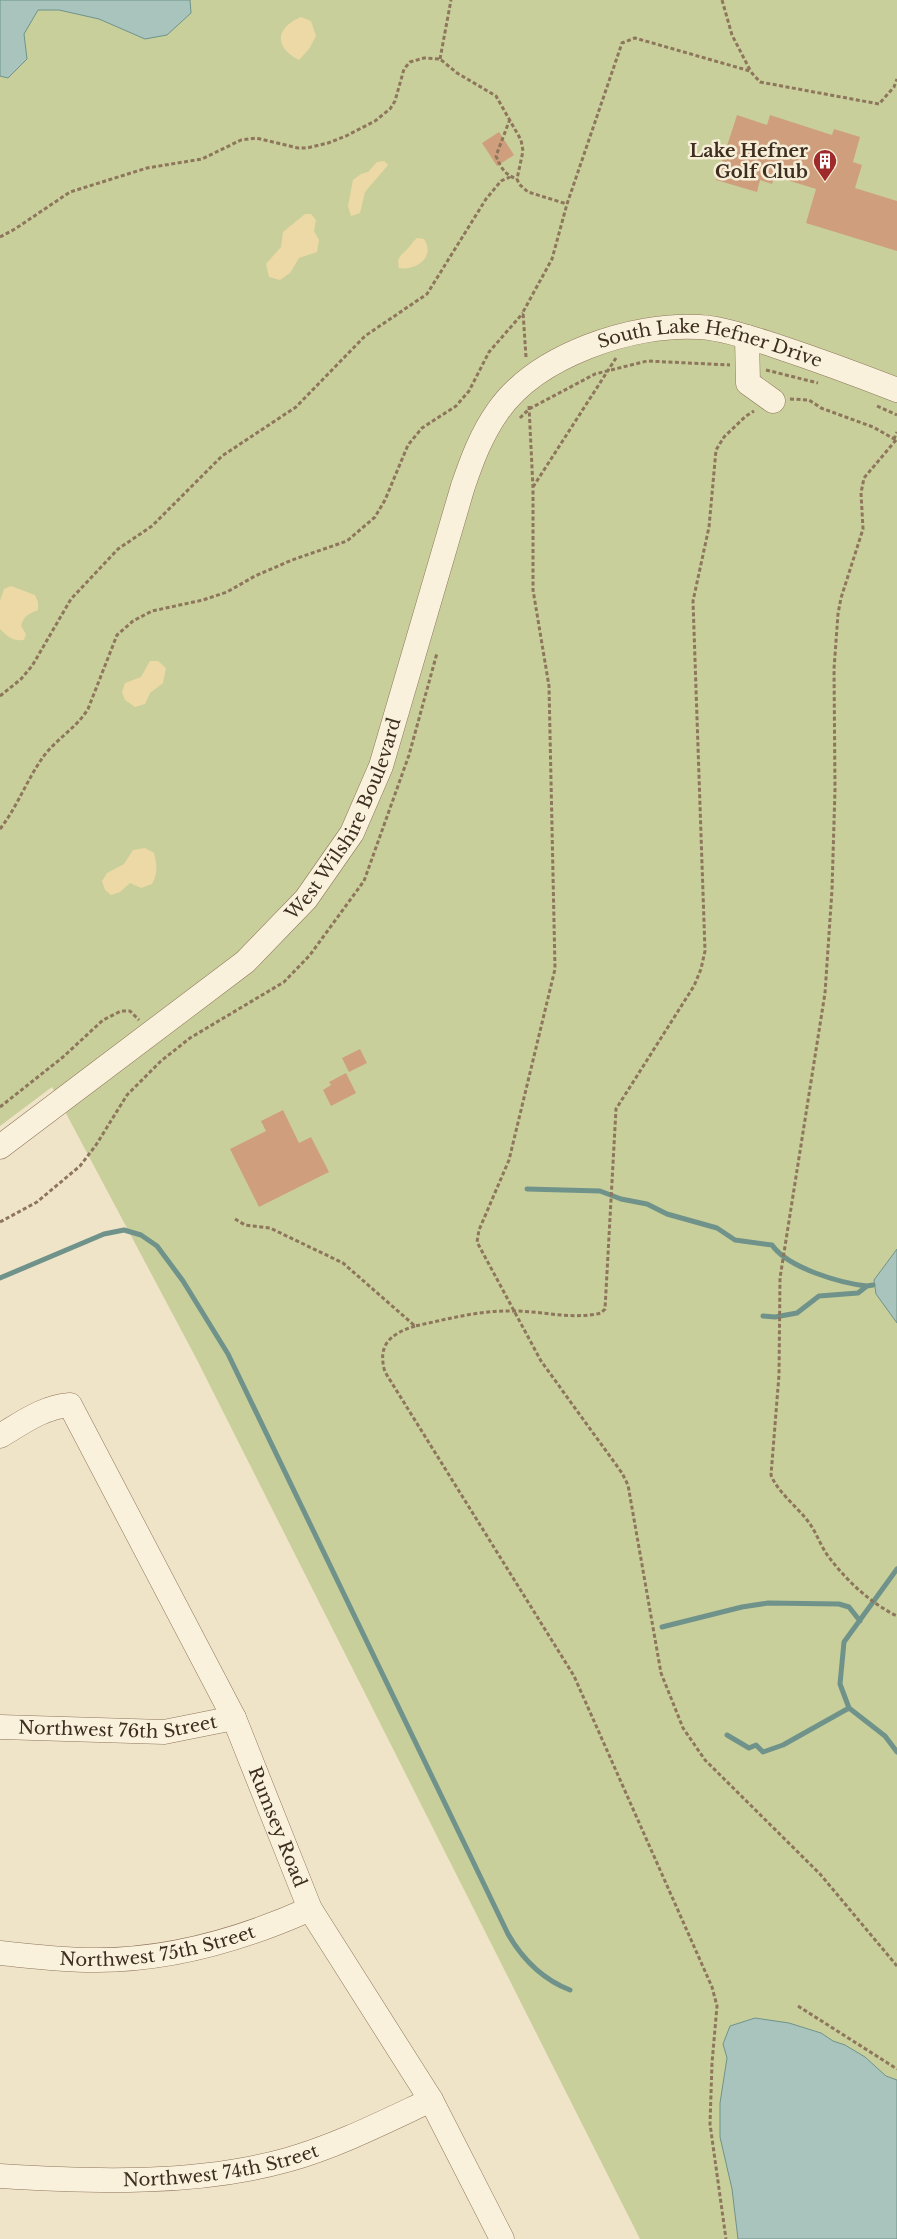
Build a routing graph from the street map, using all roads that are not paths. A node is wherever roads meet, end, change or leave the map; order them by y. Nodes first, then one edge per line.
1 (747, 337) junction
2 (527, 379) joint
3 (897, 390) edge
4 (773, 401) road end
5 (0, 1147) edge
6 (0, 1436) edge
7 (234, 1718) junction
8 (0, 1727) edge
9 (310, 1909) junction
10 (0, 1953) edge
11 (431, 2100) junction
12 (0, 2176) edge
13 (502, 2239) edge

1 - 2 street, South Lake Hefner Drive
1 - 3 street, South Lake Hefner Drive
1 - 4 street
2 - 5 street, West Wilshire Boulevard
6 - 7 street, Rumsey Road
7 - 8 street, Northwest 76th Street
7 - 9 street, Rumsey Road
9 - 10 street, Northwest 75th Street
9 - 11 street, Rumsey Road
11 - 12 street, Northwest 74th Street
11 - 13 street, Rumsey Road

